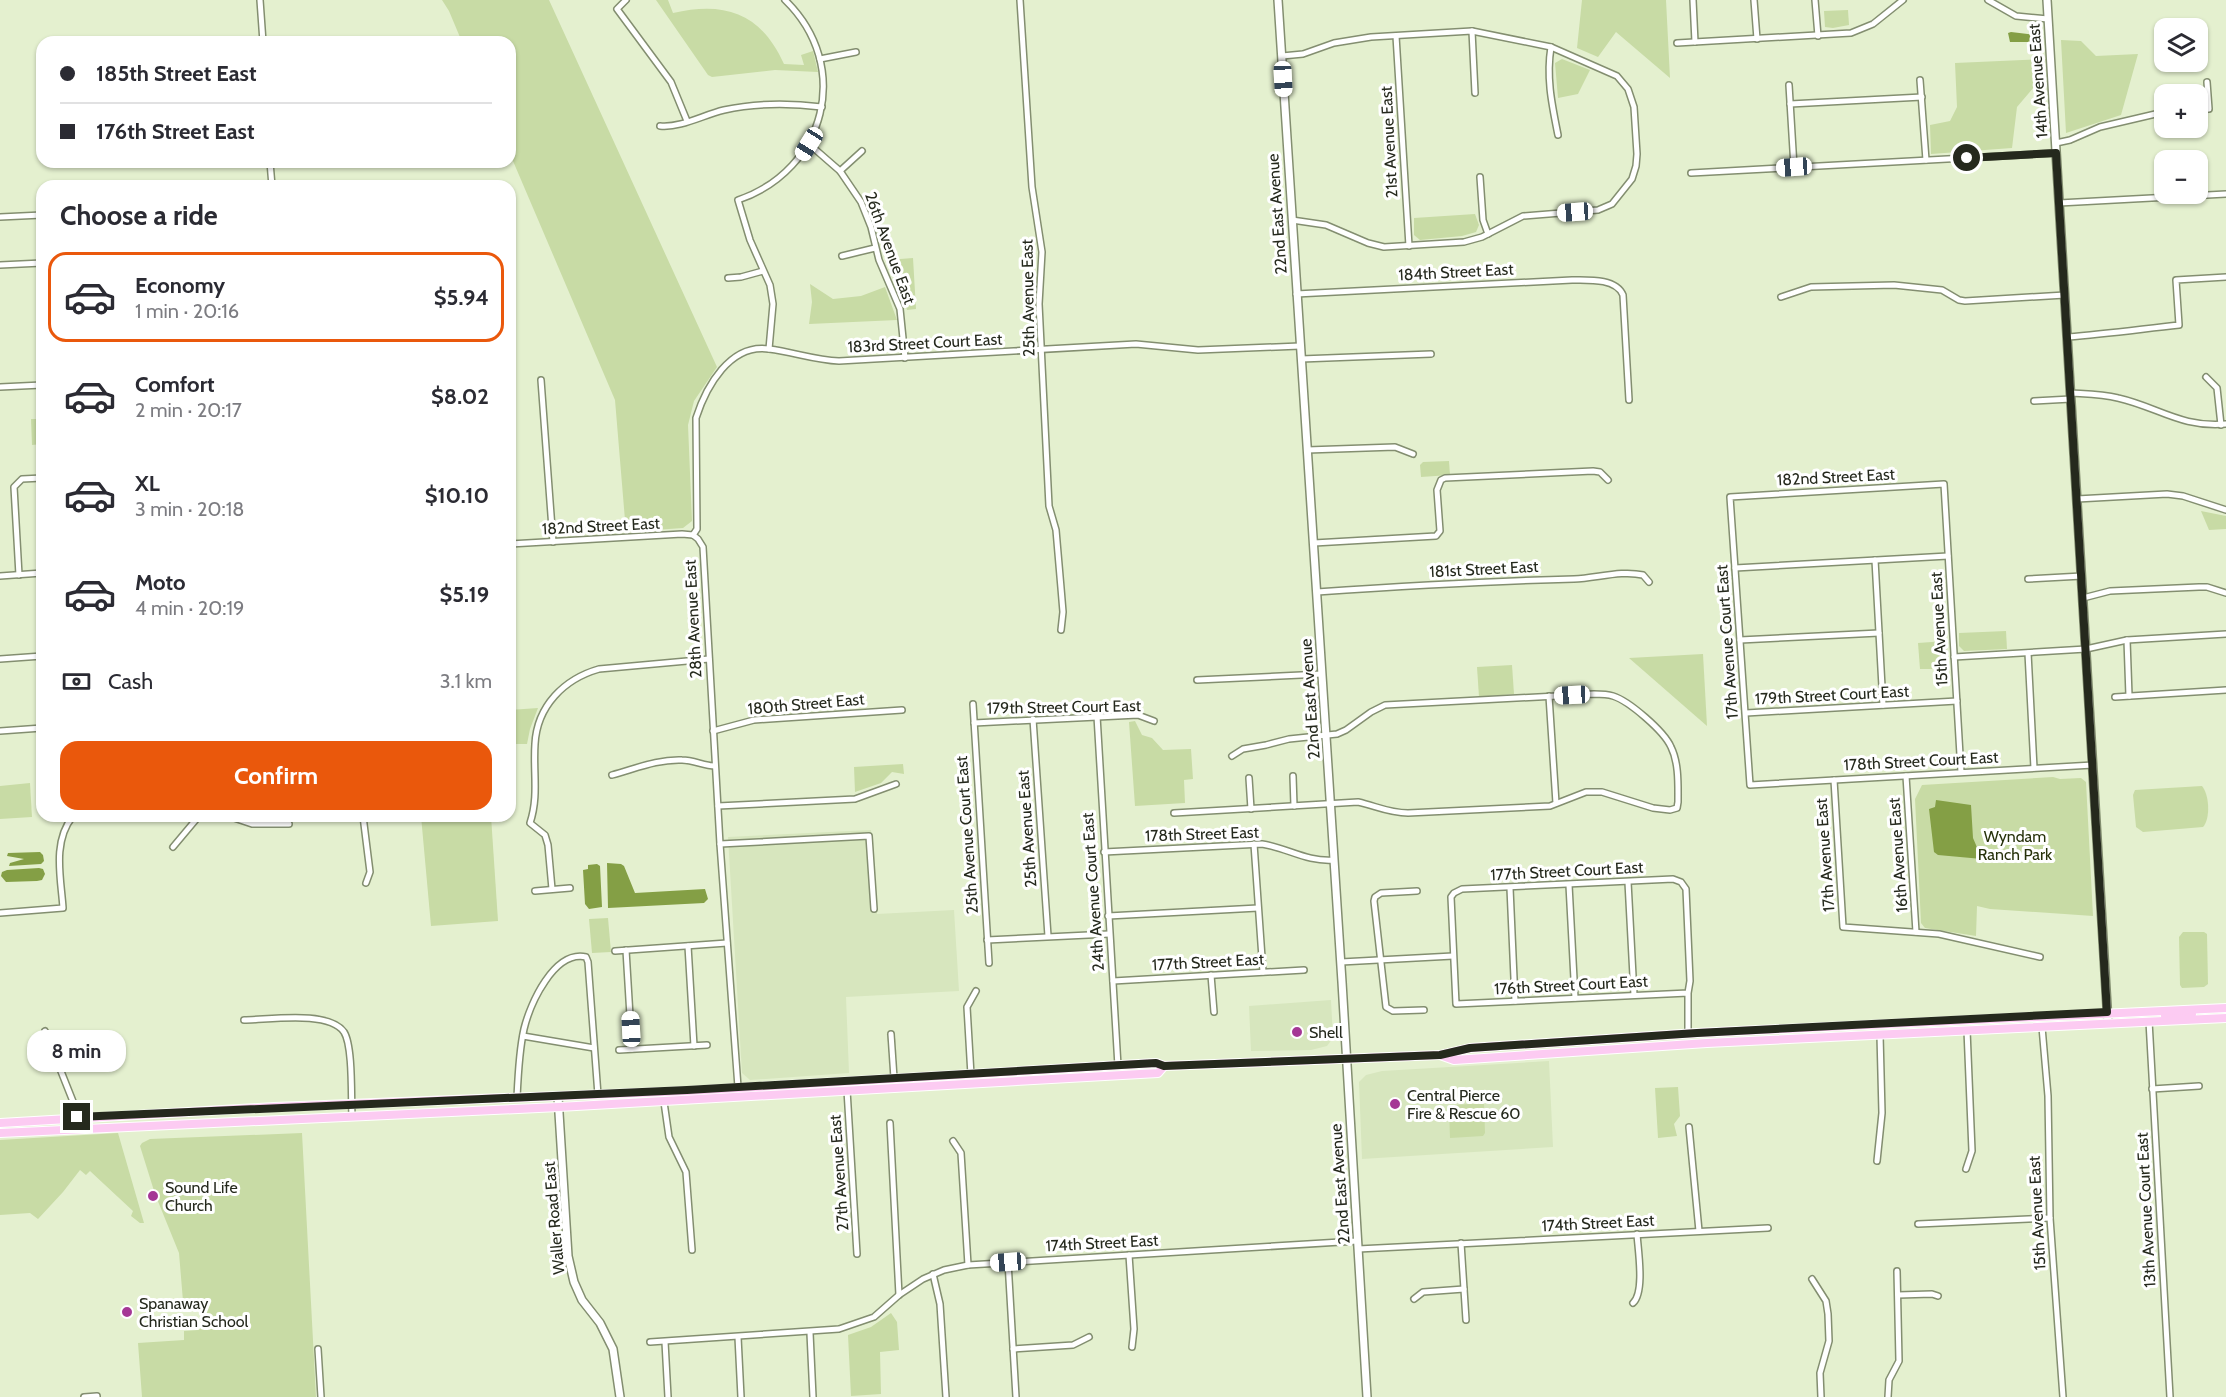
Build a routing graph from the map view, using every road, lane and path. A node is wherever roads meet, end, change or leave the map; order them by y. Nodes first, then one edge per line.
1 (260, 0) edge
2 (626, 0) edge
3 (785, 0) edge
4 (1020, 0) edge
5 (1278, 0) edge
6 (1693, 0) edge
7 (1754, 0) edge
8 (1815, 0) edge
9 (1903, 0) edge
10 (1988, 0) edge
11 (2047, 0) edge
12 (2048, 20) junction
13 (1472, 31) junction
14 (263, 36) edge
15 (1396, 36) junction
16 (1818, 36) junction
17 (1757, 39) junction
18 (1695, 42) junction
19 (1677, 43) dead end
20 (1551, 47) junction
21 (856, 52) dead end
22 (1282, 56) junction
23 (820, 59) junction
24 (1920, 80) dead end
25 (1789, 85) dead end
26 (1476, 93) dead end
27 (1922, 97) junction
28 (1790, 104) junction
29 (822, 107) junction
30 (2154, 114) edge
31 (687, 121) junction
32 (660, 126) dead end
33 (1558, 135) dead end
34 (2056, 143) junction
35 (809, 144) junction
36 (862, 151) dead end
37 (2056, 153) junction
38 (1926, 160) junction
39 (1794, 167) junction
40 (840, 171) junction
41 (1690, 173) dead end
42 (1480, 177) dead end
43 (2226, 194) edge
44 (2059, 203) junction
45 (36, 215) edge
46 (0, 217) edge
47 (1292, 220) junction
48 (1488, 234) junction
49 (1409, 246) junction
50 (875, 248) junction
51 (842, 256) dead end
52 (36, 263) edge
53 (0, 265) edge
54 (763, 271) junction
55 (2226, 277) edge
56 (728, 278) dead end
57 (1296, 294) junction
58 (2065, 295) junction
59 (1781, 297) dead end
60 (2067, 337) junction
61 (1300, 346) junction
62 (770, 349) junction
63 (1041, 350) junction
64 (1431, 354) dead end
65 (905, 358) junction
66 (1300, 358) junction
67 (2206, 377) dead end
68 (541, 380) dead end
69 (36, 385) edge
70 (0, 387) edge
71 (2071, 396) junction
72 (1629, 400) dead end
73 (2034, 401) dead end
74 (2224, 424) edge
75 (1307, 450) junction
76 (1413, 454) dead end
77 (36, 478) edge
78 (1608, 480) dead end
79 (1944, 484) joint
80 (1730, 497) joint
81 (2077, 499) junction
82 (2226, 510) edge
83 (693, 535) junction
84 (553, 542) junction
85 (1314, 543) junction
86 (516, 544) edge
87 (1948, 556) junction
88 (1875, 560) junction
89 (1735, 568) junction
90 (36, 574) edge
91 (19, 575) junction
92 (0, 576) edge
93 (2082, 576) junction
94 (2028, 579) dead end
95 (1649, 582) dead end
96 (1317, 592) junction
97 (2226, 593) edge
98 (2083, 598) junction
99 (1061, 630) dead end
100 (1879, 633) junction
101 (2226, 634) edge
102 (1740, 640) junction
103 (2127, 640) junction
104 (2086, 649) junction
105 (2028, 653) junction
106 (36, 656) edge
107 (1954, 657) junction
108 (0, 659) edge
109 (709, 659) junction
110 (1322, 674) junction
111 (1197, 680) dead end
112 (2226, 690) edge
113 (1549, 696) junction
114 (2129, 696) junction
115 (2115, 697) dead end
116 (1957, 701) junction
117 (972, 704) dead end
118 (1883, 705) junction
119 (903, 710) dead end
120 (1746, 714) junction
121 (1097, 716) junction
122 (1033, 719) junction
123 (1154, 721) dead end
124 (974, 723) junction
125 (36, 728) edge
126 (0, 731) edge
127 (713, 731) junction
128 (1326, 735) junction
129 (1232, 756) dead end
130 (2093, 765) junction
131 (715, 766) junction
132 (2034, 768) junction
133 (1961, 772) junction
134 (612, 775) dead end
135 (1293, 776) dead end
136 (1906, 776) junction
137 (1249, 778) dead end
138 (1834, 780) junction
139 (896, 784) dead end
140 (1750, 785) joint
141 (1556, 803) junction
142 (1330, 805) junction
143 (718, 806) junction
144 (1294, 806) junction
145 (1251, 809) junction
146 (1174, 813) dead end
147 (69, 822) edge
148 (194, 822) edge
149 (246, 822) edge
150 (364, 822) edge
151 (289, 824) dead end
152 (720, 844) junction
153 (1254, 844) junction
154 (173, 847) dead end
155 (1104, 852) junction
156 (1334, 860) junction
157 (1628, 882) junction
158 (366, 883) dead end
159 (1569, 885) junction
160 (570, 888) dead end
161 (1510, 888) junction
162 (552, 889) junction
163 (535, 891) dead end
164 (1418, 891) dead end
165 (1258, 908) junction
166 (874, 909) dead end
167 (0, 913) edge
168 (1108, 916) junction
169 (1916, 932) junction
170 (1109, 934) junction
171 (1048, 936) junction
172 (987, 940) junction
173 (726, 943) junction
174 (688, 946) junction
175 (626, 950) junction
176 (615, 951) dead end
177 (1454, 956) junction
178 (2040, 957) dead end
179 (1381, 960) junction
180 (1341, 962) junction
181 (989, 963) dead end
182 (1304, 970) dead end
183 (1263, 972) junction
184 (1211, 975) junction
185 (1113, 981) junction
186 (976, 991) dead end
187 (1688, 993) junction
188 (1634, 995) junction
189 (1575, 998) junction
190 (1515, 1001) junction
191 (2225, 1008) edge
192 (1424, 1010) dead end
193 (1214, 1012) dead end
194 (2107, 1012) junction
195 (2226, 1018) edge
196 (244, 1020) dead end
197 (2149, 1021) junction
198 (1918, 1022) junction
199 (2108, 1023) junction
200 (2042, 1027) junction
201 (1760, 1030) junction
202 (1966, 1030) junction
203 (45, 1031) dead end
204 (1920, 1033) junction
205 (891, 1034) dead end
206 (1688, 1034) junction
207 (1880, 1035) junction
208 (523, 1036) junction
209 (1707, 1043) junction
210 (707, 1045) dead end
211 (694, 1046) junction
212 (594, 1048) junction
213 (1637, 1048) junction
214 (632, 1049) junction
215 (619, 1050) dead end
216 (1440, 1055) junction
217 (1346, 1060) junction
218 (1118, 1066) junction
219 (1164, 1066) junction
220 (982, 1074) junction
221 (971, 1075) junction
222 (894, 1078) junction
223 (932, 1086) junction
224 (2199, 1086) dead end
225 (738, 1087) junction
226 (2152, 1089) junction
227 (847, 1090) junction
228 (598, 1095) junction
229 (558, 1096) junction
230 (517, 1098) junction
231 (695, 1100) junction
232 (664, 1102) junction
233 (351, 1106) junction
234 (559, 1107) junction
235 (352, 1116) junction
236 (77, 1117) junction
237 (890, 1122) dead end
238 (0, 1123) edge
239 (1689, 1127) dead end
240 (0, 1133) edge
241 (953, 1141) dead end
242 (1877, 1161) dead end
243 (1966, 1169) dead end
244 (2050, 1218) junction
245 (1918, 1224) dead end
246 (1768, 1228) dead end
247 (1699, 1231) junction
248 (1637, 1234) junction
249 (1461, 1243) junction
250 (1358, 1245) junction
251 (692, 1250) dead end
252 (857, 1254) dead end
253 (1129, 1255) junction
254 (1008, 1262) junction
255 (968, 1265) junction
256 (1897, 1271) dead end
257 (933, 1274) junction
258 (1812, 1279) dead end
259 (1464, 1289) junction
260 (899, 1295) junction
261 (1898, 1295) junction
262 (1938, 1296) dead end
263 (1414, 1299) dead end
264 (1633, 1303) dead end
265 (1466, 1320) dead end
266 (810, 1333) junction
267 (738, 1337) junction
268 (1089, 1337) dead end
269 (650, 1342) dead end
270 (666, 1342) junction
271 (1132, 1347) dead end
272 (318, 1349) dead end
273 (1013, 1349) junction
274 (97, 1396) edge
275 (84, 1397) edge
276 (321, 1397) edge
277 (620, 1397) edge
278 (669, 1397) edge
279 (741, 1397) edge
280 (813, 1397) edge
281 (946, 1397) edge
282 (1016, 1397) edge
283 (1367, 1397) edge
284 (1821, 1397) edge
285 (1888, 1397) edge
286 (2063, 1397) edge
287 (2170, 1397) edge

1 - 14 street
2 - 31 street
3 - 23 street
4 - 63 street, 25th Avenue East
5 - 22 street, 22nd East Avenue
6 - 18 street
7 - 17 street
8 - 16 street
9 - 16 street
10 - 12 street
11 - 12 street, 14th Avenue East
12 - 34 street, 14th Avenue East
13 - 15 street
13 - 20 street
13 - 26 street
15 - 22 street
15 - 49 street, 21st Avenue East
16 - 17 street
17 - 18 street
18 - 19 street
20 - 33 street
20 - 48 street
21 - 23 street
22 - 47 street, 22nd East Avenue
23 - 29 street
24 - 27 street
25 - 28 street
27 - 28 street
27 - 38 street
28 - 39 street
29 - 31 street
29 - 35 street
30 - 34 street
31 - 32 street
34 - 37 street, 14th Avenue East
35 - 40 street, 26th Avenue East
35 - 54 street
36 - 40 street
37 - 38 street
37 - 44 street, 14th Avenue East
38 - 39 street
39 - 41 street
40 - 50 street, 26th Avenue East
42 - 48 street
43 - 44 street
44 - 58 street, 14th Avenue East
45 - 46 street
47 - 49 street
47 - 57 street, 22nd East Avenue
48 - 49 street
50 - 51 street
50 - 65 street, 26th Avenue East
52 - 53 street
54 - 56 street
54 - 62 street
55 - 60 street
57 - 61 street, 22nd East Avenue
57 - 72 street, 184th Street East
58 - 59 street
58 - 60 street, 14th Avenue East
60 - 71 street, 14th Avenue East
61 - 63 street, 183rd Street Court East
61 - 66 street, 22nd East Avenue
62 - 65 street, 183rd Street Court East
62 - 83 street, 28th Avenue East
63 - 65 street, 183rd Street Court East
63 - 99 street, 25th Avenue East
64 - 66 street
66 - 75 street, 22nd East Avenue
67 - 74 street
68 - 84 street
69 - 70 street
71 - 73 street
71 - 74 street
71 - 81 street, 14th Avenue East
75 - 76 street
75 - 85 street, 22nd East Avenue
77 - 91 street
78 - 85 street
79 - 80 street, 182nd Street East
79 - 87 street, 15th Avenue East
80 - 89 street, 17th Avenue Court East
81 - 82 street
81 - 93 street, 14th Avenue East
83 - 84 street, 182nd Street East
83 - 109 street, 28th Avenue East
84 - 86 street, 182nd Street East
85 - 96 street, 22nd East Avenue
87 - 88 street
87 - 107 street, 15th Avenue East
88 - 89 street
88 - 100 street
89 - 102 street, 17th Avenue Court East
90 - 91 street
91 - 92 street
93 - 94 street
93 - 98 street, 14th Avenue East
95 - 96 street, 181st Street East
96 - 110 street, 22nd East Avenue
97 - 98 street
98 - 104 street, 14th Avenue East
100 - 102 street
100 - 118 street
101 - 103 street
102 - 120 street, 17th Avenue Court East
103 - 104 street
103 - 114 street
104 - 105 street
104 - 130 street, 14th Avenue East
105 - 107 street
105 - 132 street
106 - 108 street
107 - 116 street, 15th Avenue East
109 - 127 street, 28th Avenue East
109 - 162 street
110 - 111 street
110 - 128 street, 22nd East Avenue
112 - 114 street
113 - 128 street
113 - 141 street
113 - 141 street
114 - 115 street
116 - 118 street, 179th Street Court East
116 - 133 street, 15th Avenue East
117 - 124 street, 25th Avenue Court East
118 - 120 street, 179th Street Court East
119 - 127 street, 180th Street East
120 - 140 street, 17th Avenue Court East
121 - 122 street, 179th Street Court East
121 - 123 street, 179th Street Court East
121 - 155 street, 24th Avenue Court East
122 - 124 street, 179th Street Court East
122 - 171 street, 25th Avenue East
124 - 172 street, 25th Avenue Court East
125 - 126 street
127 - 131 street, 28th Avenue East
128 - 129 street
128 - 142 street, 22nd East Avenue
130 - 132 street, 178th Street Court East
130 - 194 street, 14th Avenue East
131 - 134 street
131 - 143 street, 28th Avenue East
132 - 133 street, 178th Street Court East
133 - 136 street, 178th Street Court East
135 - 144 street
136 - 138 street, 178th Street Court East
136 - 169 street, 16th Avenue East
137 - 145 street
138 - 140 street, 178th Street Court East
138 - 169 street, 17th Avenue East
139 - 143 street
141 - 142 street
142 - 144 street
142 - 156 street, 22nd East Avenue
143 - 152 street, 28th Avenue East
144 - 145 street
145 - 146 street
147 - 167 street
148 - 154 street
149 - 151 street
150 - 158 street
152 - 166 street
152 - 173 street, 28th Avenue East
153 - 155 street, 178th Street East
153 - 156 street, 178th Street East
153 - 165 street
155 - 168 street, 24th Avenue Court East
156 - 180 street, 22nd East Avenue
157 - 159 street, 177th Street Court East
157 - 187 street, 177th Street Court East
157 - 188 street
159 - 161 street, 177th Street Court East
159 - 189 street
160 - 162 street
161 - 177 street, 177th Street Court East
161 - 190 street
162 - 163 street
164 - 179 street
165 - 168 street
165 - 183 street
168 - 170 street, 24th Avenue Court East
169 - 178 street
170 - 171 street
170 - 185 street, 24th Avenue Court East
171 - 172 street
172 - 181 street, 25th Avenue Court East
173 - 174 street
173 - 225 street, 28th Avenue East
174 - 175 street
174 - 211 street
175 - 176 street
175 - 214 street
177 - 179 street
177 - 190 street, 176th Street Court East
179 - 180 street
179 - 192 street
180 - 217 street, 22nd East Avenue
182 - 183 street, 177th Street East
183 - 184 street, 177th Street East
184 - 185 street, 177th Street East
184 - 193 street
185 - 218 street, 24th Avenue Court East
186 - 221 street
187 - 188 street, 176th Street Court East
187 - 206 street
188 - 189 street, 176th Street Court East
189 - 190 street, 176th Street Court East
191 - 194 main road
191 - 197 main road
194 - 198 main road
194 - 199 street, 14th Avenue East
195 - 197 main road
196 - 233 street
197 - 199 main road
197 - 226 street, 13th Avenue Court East
198 - 201 main road
198 - 204 main road
199 - 200 main road
200 - 202 main road
200 - 244 street, 15th Avenue East
201 - 206 main road
201 - 209 main road
202 - 204 main road
202 - 243 street
203 - 236 street
204 - 207 main road
205 - 222 street
206 - 213 main road
206 - 216 main road
207 - 209 main road
207 - 242 street
208 - 212 street
208 - 212 street
208 - 230 street
209 - 213 main road
210 - 211 street
211 - 214 street
212 - 228 street
213 - 216 main road
214 - 215 street
216 - 217 main road
217 - 219 main road
217 - 250 street, 22nd East Avenue
218 - 219 main road
218 - 220 main road
219 - 223 main road
220 - 221 main road
220 - 223 main road
221 - 222 main road
222 - 225 main road
223 - 227 main road
224 - 226 street
225 - 228 main road
225 - 231 main road
226 - 287 street, 13th Avenue Court East
227 - 231 main road
227 - 252 street, 27th Avenue East
228 - 229 main road
229 - 230 main road
229 - 234 street, Waller Road East
230 - 233 main road
231 - 232 main road
232 - 234 main road
232 - 251 street
233 - 235 street
233 - 236 main road
234 - 235 main road
234 - 277 street, Waller Road East
235 - 240 main road
236 - 238 main road
237 - 260 street
239 - 247 street
241 - 255 street
244 - 245 street
244 - 286 street, 15th Avenue East
246 - 247 street, 174th Street East
247 - 248 street, 174th Street East
248 - 249 street, 174th Street East
248 - 264 street
249 - 250 street, 174th Street East
249 - 259 street
250 - 253 street, 174th Street East
250 - 283 street, 22nd East Avenue
253 - 254 street, 174th Street East
253 - 271 street
254 - 255 street, 174th Street East
254 - 273 street
255 - 257 street, 174th Street East
256 - 261 street
257 - 260 street, 174th Street East
257 - 281 street
258 - 284 street
259 - 263 street
259 - 265 street
260 - 266 street, 174th Street East
261 - 262 street
261 - 285 street
266 - 267 street, 174th Street East
266 - 280 street
267 - 270 street, 174th Street East
267 - 279 street
268 - 273 street
269 - 270 street, 174th Street East
270 - 278 street
272 - 276 street
273 - 282 street
274 - 275 street

